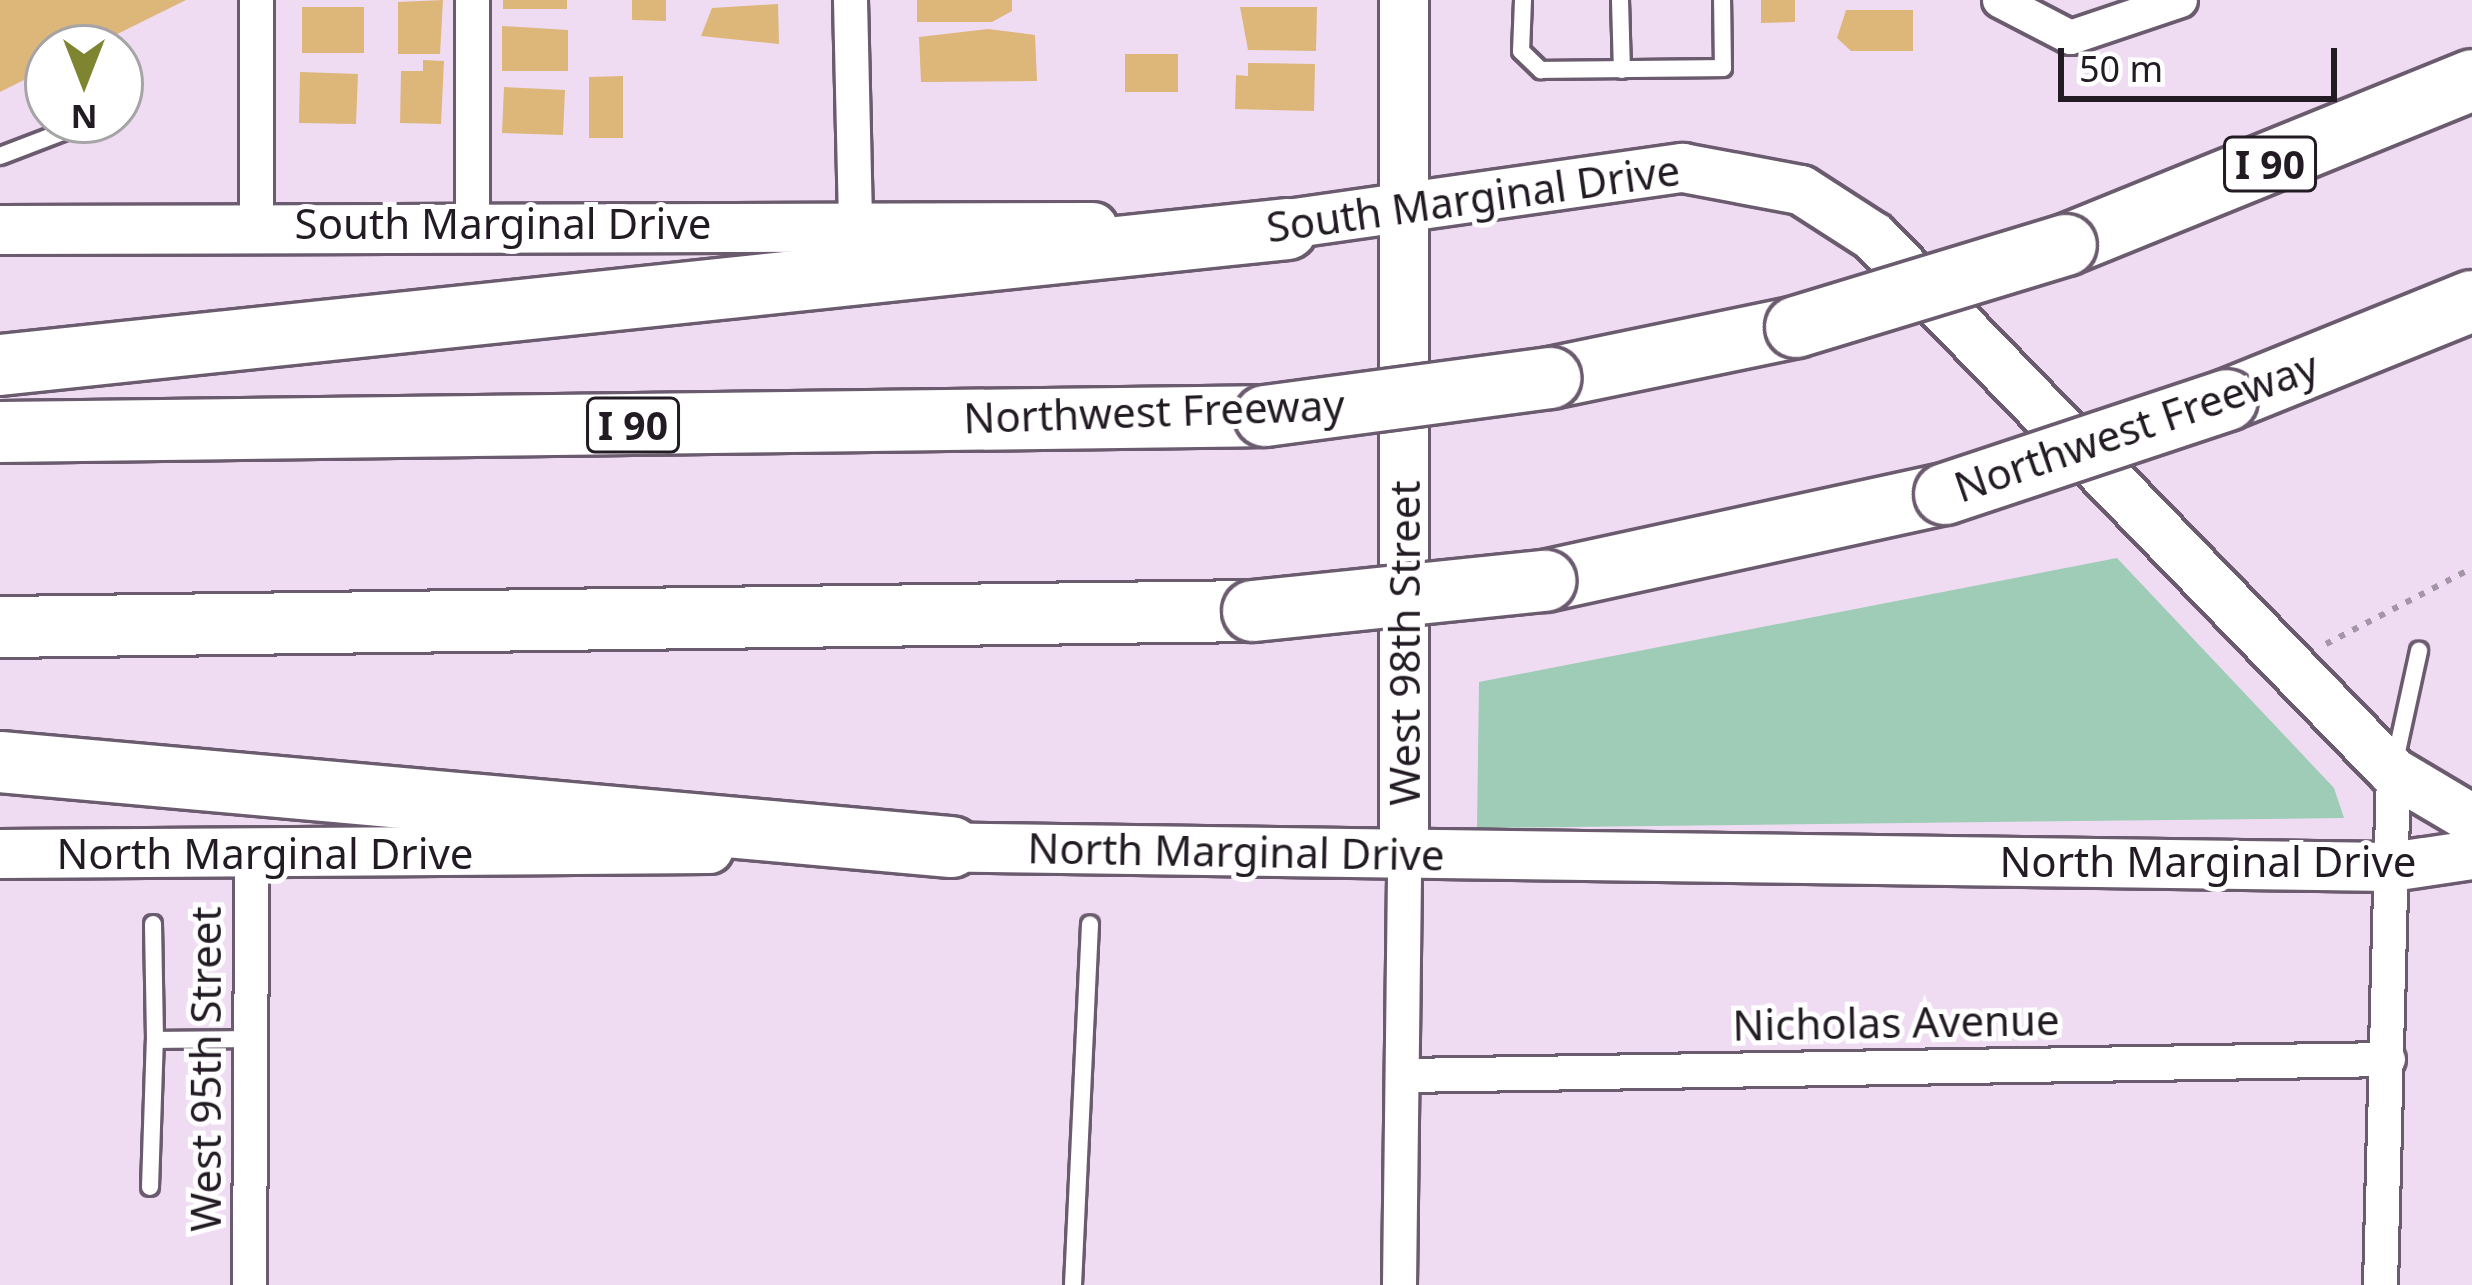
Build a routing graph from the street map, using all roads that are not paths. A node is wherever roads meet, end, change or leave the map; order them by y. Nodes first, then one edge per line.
1 (256, 0) edge
2 (472, 0) edge
3 (850, 0) edge
4 (1405, 0) edge
5 (1522, 0) edge
6 (1620, 0) edge
7 (1722, 0) edge
8 (1999, 0) edge
9 (2180, 0) edge
10 (1622, 70) junction
11 (2472, 80) edge
12 (31, 144) edge
13 (0, 156) edge
14 (1405, 213) junction
15 (256, 223) junction
16 (472, 223) junction
17 (855, 224) junction
18 (1287, 229) junction
19 (0, 230) edge
20 (2472, 301) edge
21 (0, 365) edge
22 (0, 432) edge
23 (0, 627) edge
24 (2420, 651) dead end
25 (0, 762) edge
26 (2393, 772) junction
27 (2472, 819) edge
28 (952, 847) junction
29 (0, 854) edge
30 (251, 854) junction
31 (1405, 855) junction
32 (2472, 856) edge
33 (2391, 867) junction
34 (154, 924) dead end
35 (1090, 924) dead end
36 (250, 1039) junction
37 (155, 1040) junction
38 (2388, 1059) junction
39 (1405, 1075) junction
40 (150, 1187) dead end
41 (249, 1285) edge
42 (1073, 1285) edge
43 (1399, 1285) edge
44 (2380, 1285) edge

1 - 15 street
2 - 16 street
3 - 17 street
4 - 14 street, West 98th Street
5 - 10 lane
6 - 10 lane
7 - 10 lane
8 - 9 street
11 - 22 highway, Northwest Freeway / I 90, bridge
12 - 13 lane
14 - 18 street, South Marginal Drive
14 - 26 street, South Marginal Drive
14 - 31 street, West 98th Street
15 - 16 street, South Marginal Drive
15 - 19 street, South Marginal Drive
16 - 17 street, South Marginal Drive
17 - 18 street, South Marginal Drive
18 - 21 highway
20 - 23 highway, Northwest Freeway, bridge
24 - 26 lane
25 - 28 highway
26 - 27 street, South Marginal Drive
26 - 33 street
28 - 30 street, North Marginal Drive
28 - 31 street, North Marginal Drive
29 - 30 street, North Marginal Drive
30 - 36 street, West 95th Street
31 - 33 street, North Marginal Drive
31 - 39 street, West 98th Street
32 - 33 street, North Marginal Drive
33 - 38 street
34 - 37 lane
35 - 42 lane
36 - 37 lane
36 - 41 street, West 95th Street
37 - 40 lane
38 - 39 street, Nicholas Avenue
38 - 44 street
39 - 43 street, West 98th Street

